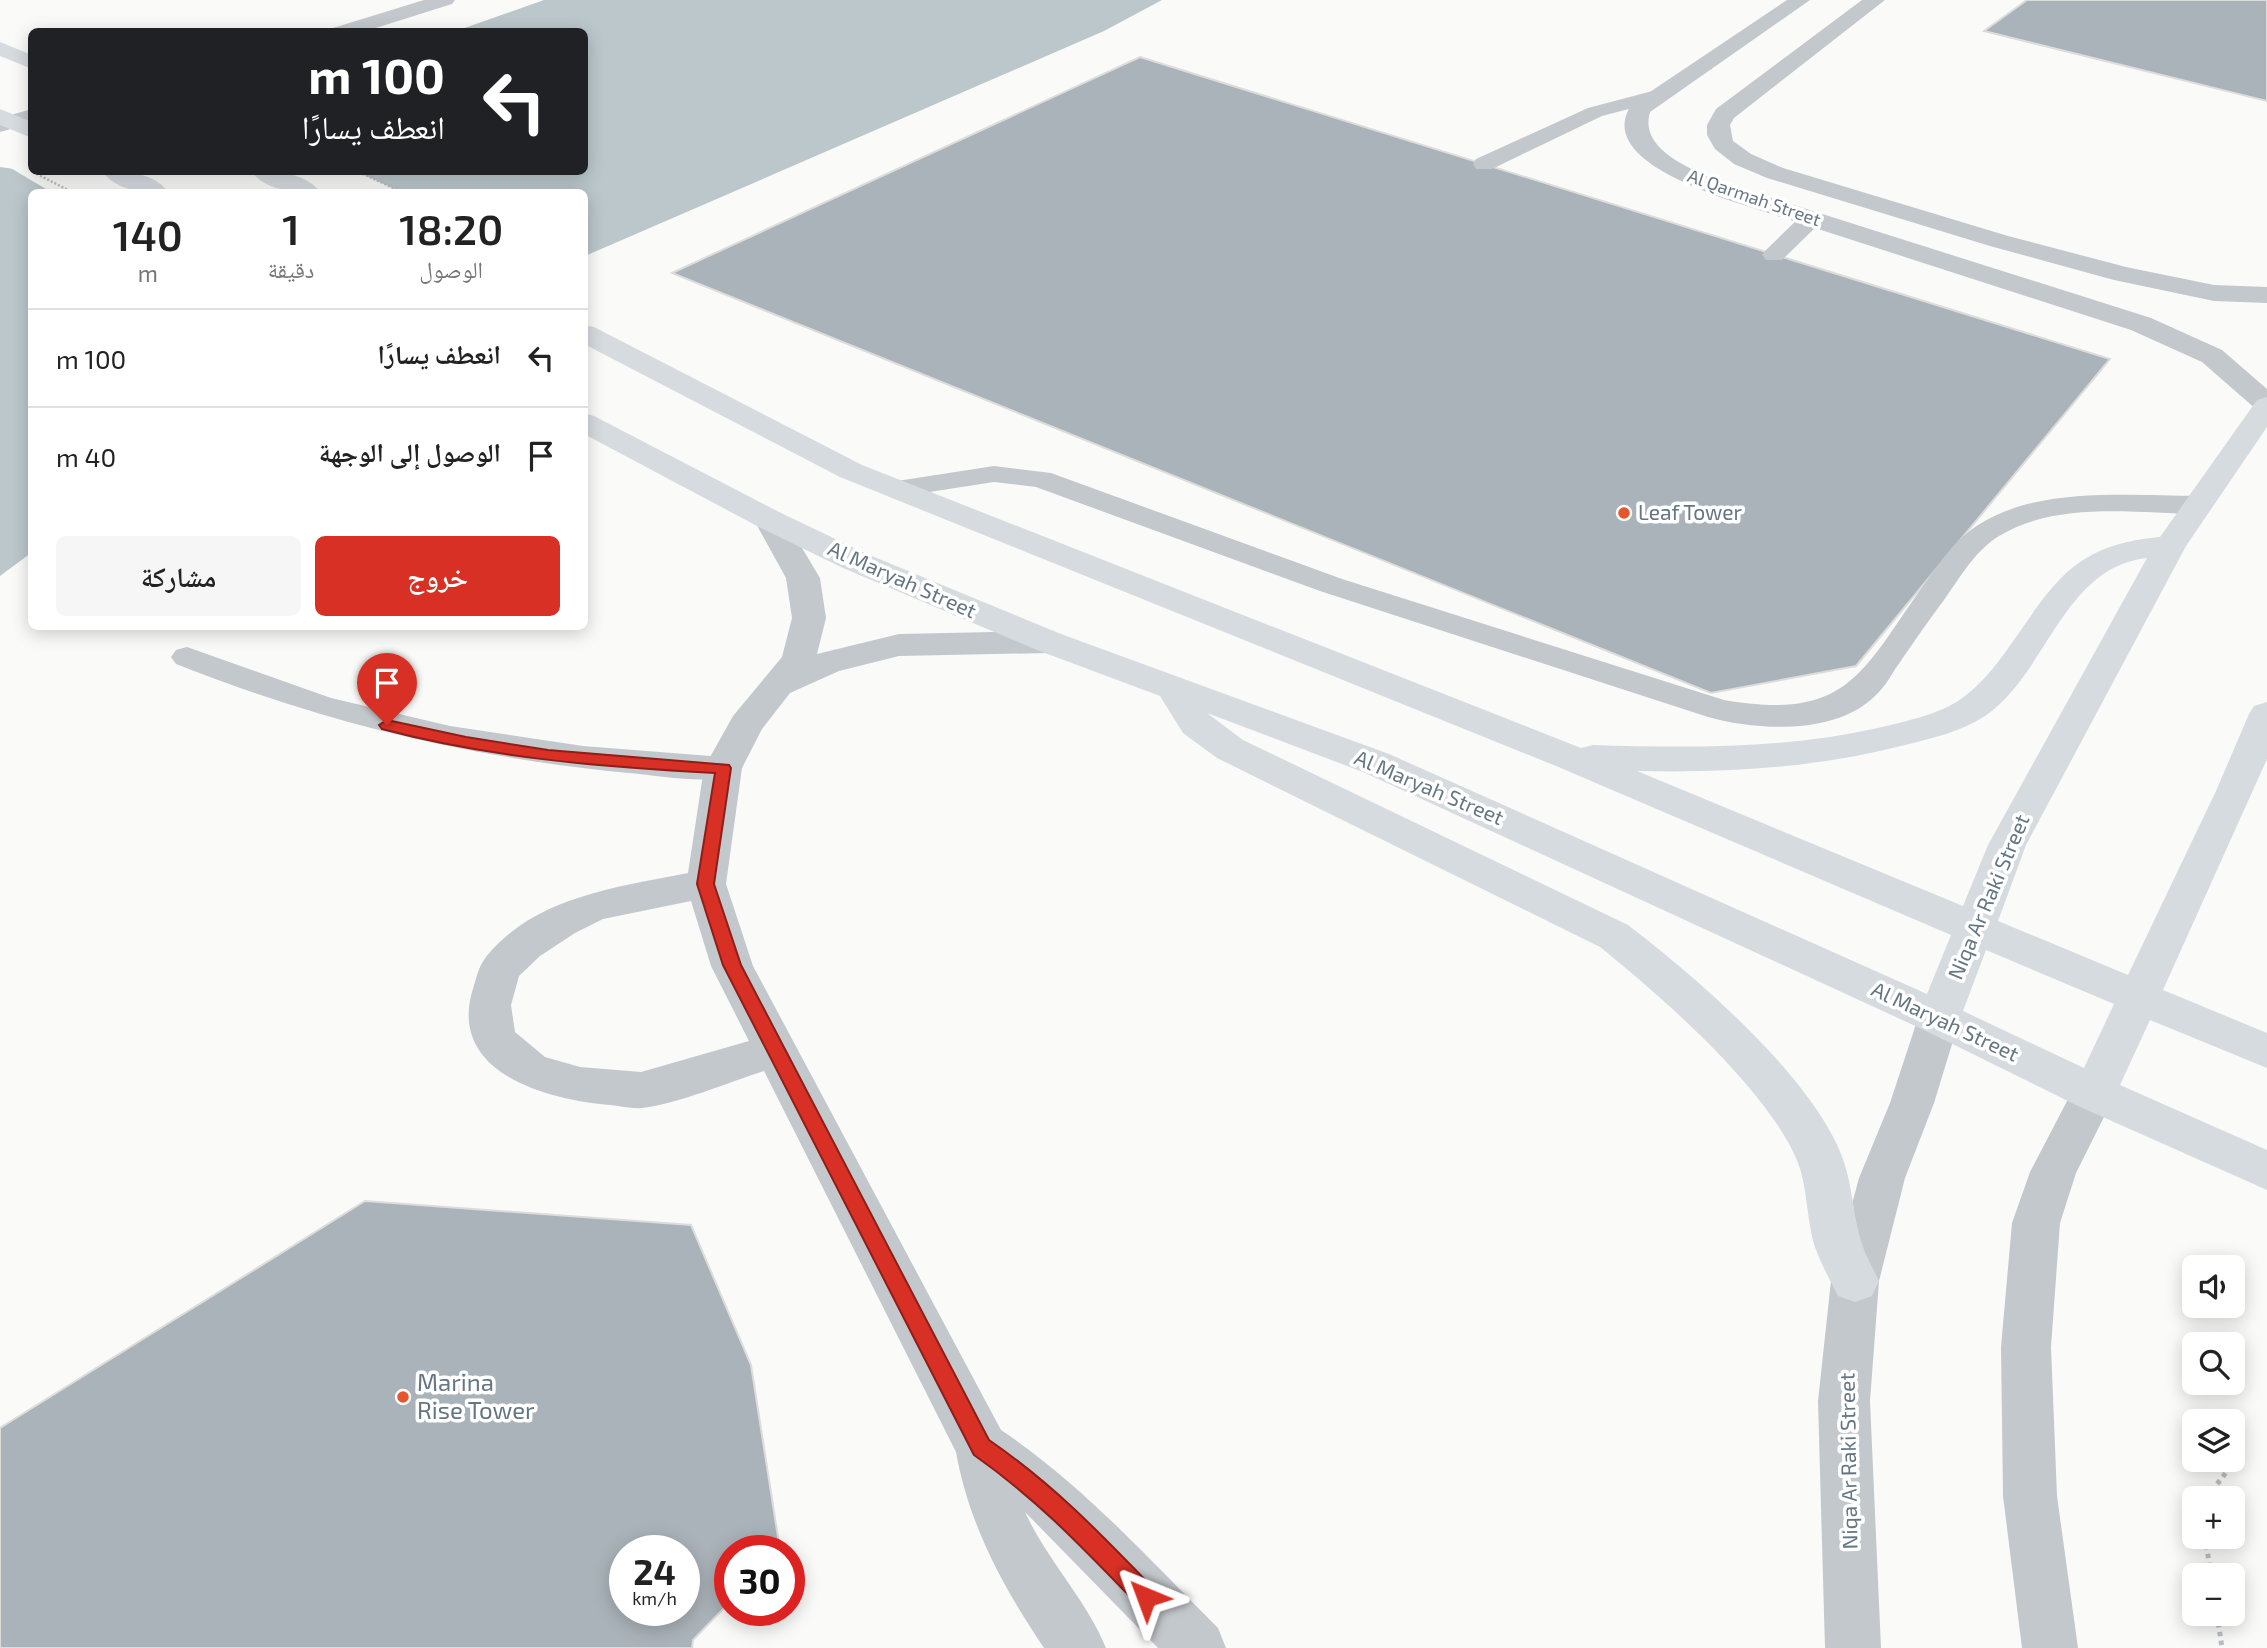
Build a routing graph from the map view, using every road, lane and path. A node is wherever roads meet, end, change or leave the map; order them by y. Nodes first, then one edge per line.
1 (446, 0) edge
2 (1800, 0) edge
3 (1875, 0) edge
4 (353, 28) edge
5 (0, 48) edge
6 (28, 61) edge
7 (1660, 95) junction
8 (0, 116) edge
9 (28, 117) edge
10 (0, 125) edge
11 (28, 129) edge
12 (1484, 164) dead end
13 (39, 175) edge
14 (121, 175) edge
15 (271, 175) edge
16 (365, 175) edge
17 (66, 189) edge
18 (150, 189) edge
19 (301, 189) edge
20 (396, 189) edge
21 (1811, 219) junction
22 (1999, 241) junction
23 (1774, 255) dead end
24 (2015, 283) junction
25 (2267, 295) edge
26 (588, 335) edge
27 (2267, 405) edge
28 (588, 424) edge
29 (897, 489) junction
30 (2198, 505) junction
31 (770, 520) junction
32 (2170, 546) junction
33 (1049, 642) junction
34 (187, 657) dead end
35 (781, 684) junction
36 (1174, 688) junction
37 (2267, 714) edge
38 (1569, 757) junction
39 (723, 768) junction
40 (706, 884) junction
41 (1975, 926) junction
42 (2140, 998) junction
43 (1939, 1018) junction
44 (774, 1050) junction
45 (2267, 1051) edge
46 (2094, 1093) junction
47 (2267, 1171) edge
48 (1855, 1281) junction
49 (982, 1448) junction
50 (2227, 1472) edge
51 (2215, 1486) edge
52 (2219, 1626) edge
53 (1078, 1648) edge
54 (1198, 1648) edge
55 (1853, 1648) edge
56 (2050, 1648) edge
57 (2222, 1648) edge

1 - 4 street
2 - 7 street, Al Qarmah Street
3 - 22 street, Al Qarmah Street
5 - 6 street
7 - 12 lane
7 - 21 street, Al Qarmah Street
8 - 11 street
9 - 10 street
13 - 17 path
14 - 18 street
15 - 19 street
16 - 20 path
21 - 23 lane
21 - 24 street, Al Qarmah Street
22 - 24 street, Al Qarmah Street
22 - 25 street, Al Qarmah Street
24 - 27 street, Al Qarmah Street
26 - 29 street
27 - 30 street, Niqa Ar Raki Street
28 - 31 street, Al Maryah Street
29 - 30 lane
29 - 38 street
30 - 32 street, Niqa Ar Raki Street
31 - 33 street, Al Maryah Street
31 - 35 street
32 - 38 street
32 - 41 street, Niqa Ar Raki Street
33 - 35 street
33 - 36 street, Al Maryah Street
34 - 39 lane
35 - 39 street
36 - 43 street, Al Maryah Street
36 - 48 street
37 - 42 street
38 - 41 street
39 - 40 street
40 - 44 street
40 - 44 street
41 - 42 street
41 - 43 street, Niqa Ar Raki Street
42 - 45 street
42 - 46 street
43 - 46 street, Al Maryah Street
43 - 48 street, Niqa Ar Raki Street
44 - 49 street
46 - 47 street, Al Maryah Street
46 - 56 street
48 - 55 street, Niqa Ar Raki Street
49 - 53 street
49 - 54 street
50 - 51 path
52 - 57 path

